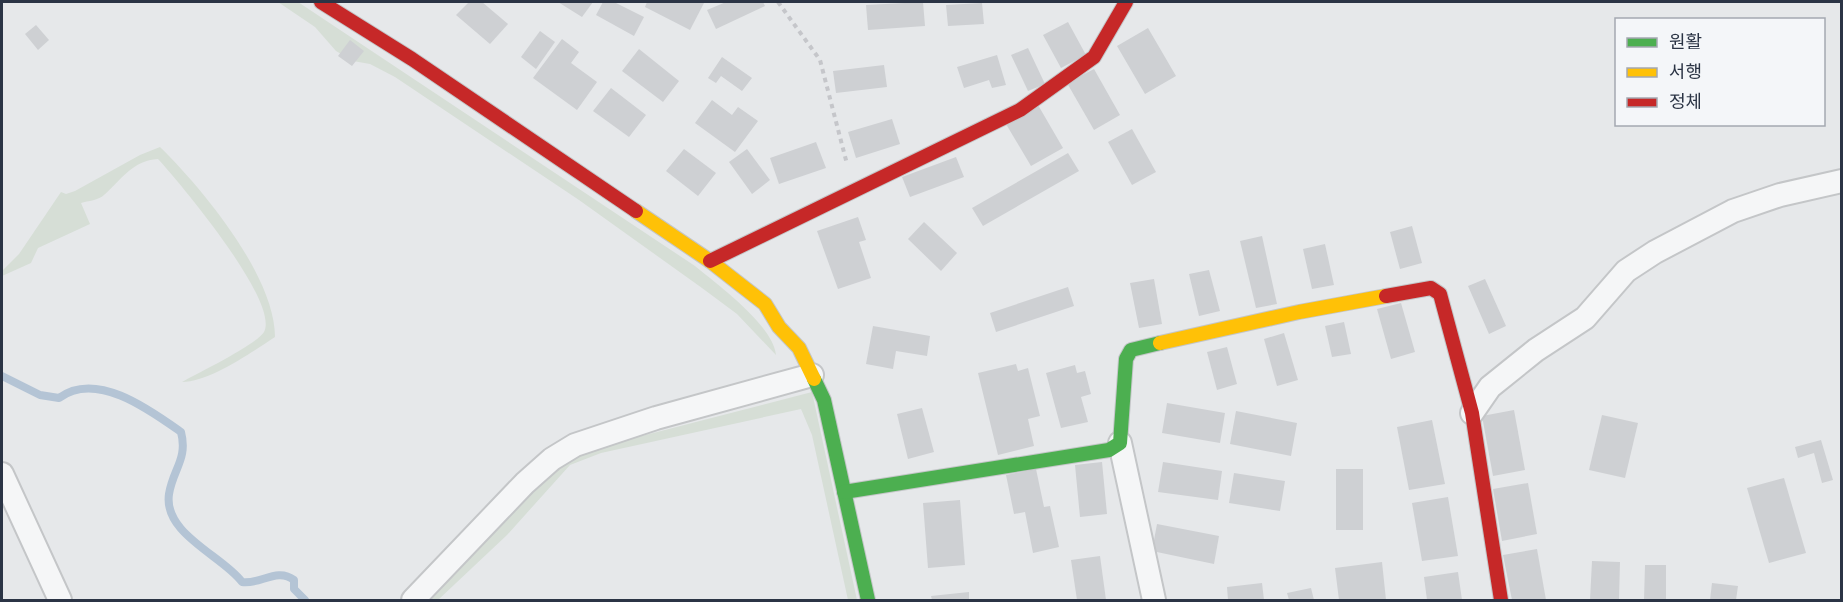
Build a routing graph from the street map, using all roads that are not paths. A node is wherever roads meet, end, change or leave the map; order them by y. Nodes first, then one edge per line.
1 (321, 2) edge
2 (1126, 2) edge
3 (1842, 181) edge
4 (710, 261) junction
5 (812, 375) junction
6 (1472, 413) junction
7 (1120, 443) junction
8 (2, 474) edge
9 (844, 492) junction
10 (60, 600) edge
11 (413, 600) edge
12 (868, 600) edge
13 (1154, 600) edge
14 (1501, 600) edge

1 - 4 street
2 - 4 street
3 - 6 street
4 - 5 street
5 - 9 street
5 - 11 street
6 - 7 street
6 - 14 street
7 - 9 street
7 - 13 street
8 - 10 street
9 - 12 street

